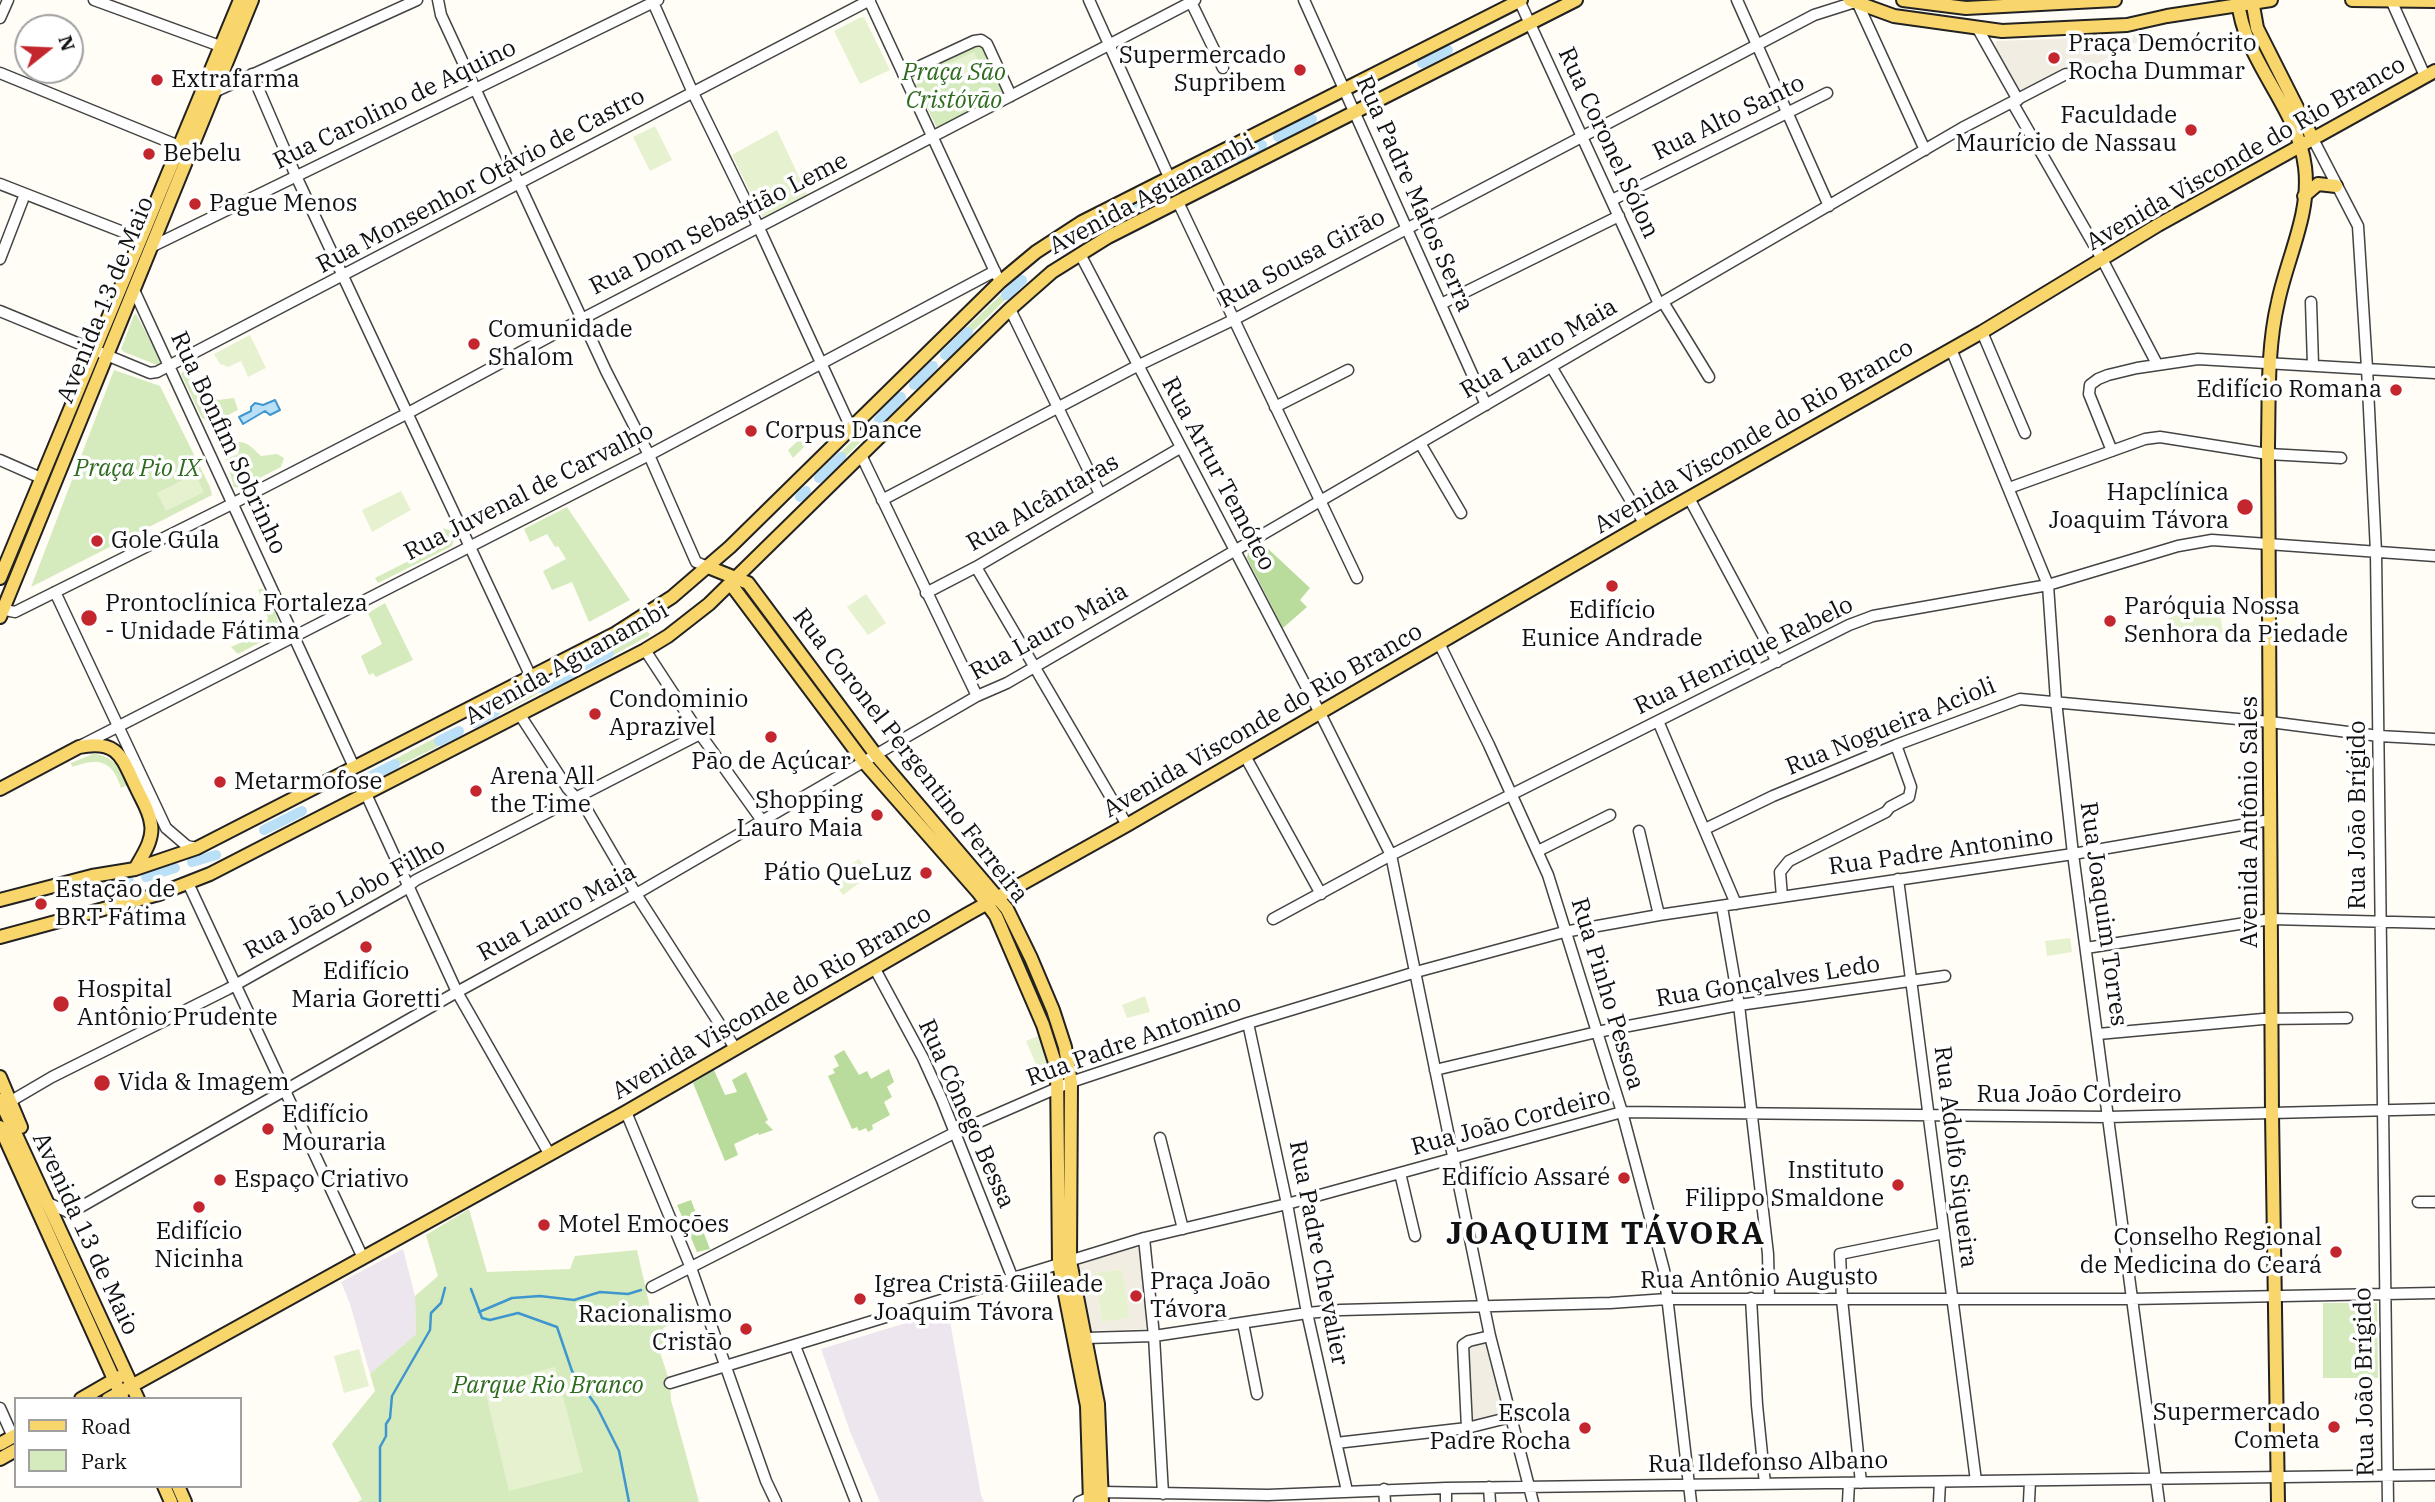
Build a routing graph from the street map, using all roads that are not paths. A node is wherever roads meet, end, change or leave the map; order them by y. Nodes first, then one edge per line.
1 (8, 0) edge
2 (94, 0) edge
3 (240, 0) edge
4 (252, 0) edge
5 (417, 0) edge
6 (438, 0) edge
7 (869, 0) edge
8 (1089, 0) edge
9 (1304, 0) edge
10 (1520, 0) edge
11 (1576, 0) edge
12 (1737, 0) edge
13 (1903, 0) edge
14 (2115, 0) edge
15 (2271, 0) edge
16 (2353, 0) edge
17 (654, 1) edge
18 (1193, 1) edge
19 (2252, 1) edge
20 (2390, 1) edge
21 (2435, 1) edge
22 (1854, 2) edge
23 (2238, 3) edge
24 (0, 18) edge
25 (1530, 23) junction
26 (1978, 29) junction
27 (1109, 45) junction
28 (1758, 45) junction
29 (219, 46) junction
30 (1223, 68) dead end
31 (0, 73) edge
32 (252, 74) junction
33 (904, 74) junction
34 (2066, 74) dead end
35 (2430, 74) edge
36 (1344, 88) junction
37 (475, 89) junction
38 (214, 92) junction
39 (693, 93) junction
40 (1827, 93) dead end
41 (1012, 96) junction
42 (2015, 101) junction
43 (1355, 113) junction
44 (1787, 113) junction
45 (934, 136) junction
46 (1582, 138) junction
47 (2313, 139) junction
48 (179, 146) junction
49 (2301, 146) junction
50 (1925, 150) junction
51 (296, 176) junction
52 (1169, 177) junction
53 (0, 184) edge
54 (519, 185) junction
55 (2336, 186) junction
56 (25, 194) junction
57 (2304, 196) junction
58 (1612, 200) junction
59 (1178, 202) junction
60 (1829, 206) junction
61 (1619, 216) junction
62 (759, 228) junction
63 (1405, 228) junction
64 (146, 243) junction
65 (1080, 254) junction
66 (2102, 258) junction
67 (0, 259) edge
68 (344, 276) junction
69 (998, 277) junction
70 (134, 290) junction
71 (2311, 302) dead end
72 (1661, 303) junction
73 (1441, 304) junction
74 (1010, 309) junction
75 (0, 311) edge
76 (582, 319) junction
77 (1233, 320) junction
78 (1982, 332) junction
79 (1951, 349) junction
80 (101, 353) junction
81 (821, 363) junction
82 (2270, 363) junction
83 (2157, 364) junction
84 (2313, 365) junction
85 (169, 366) junction
86 (1137, 366) junction
87 (1552, 368) junction
88 (2367, 368) junction
89 (1348, 370) dead end
90 (2435, 373) edge
91 (1709, 377) dead end
92 (1486, 405) junction
93 (1275, 407) junction
94 (1058, 408) junction
95 (408, 413) junction
96 (851, 428) junction
97 (2025, 433) dead end
98 (1420, 443) junction
99 (1180, 448) junction
100 (2112, 452) junction
101 (2268, 454) junction
102 (649, 455) junction
103 (861, 455) junction
104 (2341, 458) dead end
105 (0, 460) edge
106 (41, 478) junction
107 (2009, 488) junction
108 (1100, 494) junction
109 (1689, 498) junction
110 (882, 500) junction
111 (1319, 500) junction
112 (232, 504) junction
113 (1461, 513) dead end
114 (1644, 523) junction
115 (2269, 543) junction
116 (471, 545) junction
117 (1235, 550) junction
118 (2376, 552) junction
119 (2435, 556) edge
120 (708, 567) junction
121 (976, 567) junction
122 (0, 578) edge
123 (1357, 578) dead end
124 (733, 580) junction
125 (2048, 585) junction
126 (55, 592) junction
127 (926, 593) junction
128 (1, 612) edge
129 (294, 637) junction
130 (1439, 643) junction
131 (645, 650) junction
132 (1777, 662) junction
133 (1035, 667) junction
134 (531, 677) junction
135 (976, 696) junction
136 (2056, 701) junction
137 (1320, 713) junction
138 (520, 715) junction
139 (1658, 721) junction
140 (2270, 722) junction
141 (118, 727) junction
142 (700, 734) junction
143 (2379, 736) junction
144 (2435, 739) edge
145 (1896, 745) junction
146 (79, 747) junction
147 (1245, 756) junction
148 (870, 758) junction
149 (355, 767) junction
150 (0, 789) edge
151 (366, 794) junction
152 (1513, 796) junction
153 (577, 799) junction
154 (1610, 815) dead end
155 (2270, 820) junction
156 (763, 821) junction
157 (1128, 825) junction
158 (1704, 829) junction
159 (1639, 831) dead end
160 (197, 848) junction
161 (1538, 851) junction
162 (2073, 854) junction
163 (1391, 855) junction
164 (135, 869) junction
165 (1898, 879) junction
166 (188, 883) junction
167 (409, 886) junction
168 (636, 894) junction
169 (1321, 894) junction
170 (1782, 897) junction
171 (0, 900) edge
172 (992, 900) junction
173 (1736, 904) junction
174 (1722, 907) junction
175 (1659, 915) junction
176 (1273, 919) dead end
177 (2271, 919) junction
178 (2380, 923) junction
179 (2435, 923) edge
180 (1564, 932) junction
181 (0, 937) edge
182 (2086, 948) junction
183 (875, 969) junction
184 (1416, 972) junction
185 (1945, 976) dead end
186 (1912, 980) junction
187 (236, 985) junction
188 (457, 992) junction
189 (1739, 1005) junction
190 (2347, 1018) dead end
191 (2272, 1019) junction
192 (1248, 1023) junction
193 (1597, 1031) junction
194 (2098, 1034) junction
195 (735, 1048) junction
196 (1435, 1070) junction
197 (0, 1077) edge
198 (1071, 1082) junction
199 (1058, 1087) junction
200 (284, 1090) junction
201 (5, 1104) edge
202 (2435, 1109) edge
203 (2382, 1110) junction
204 (626, 1112) junction
205 (1622, 1112) junction
206 (1751, 1113) junction
207 (2272, 1114) junction
208 (1930, 1117) junction
209 (2108, 1117) junction
210 (0, 1127) edge
211 (956, 1132) junction
212 (1160, 1138) dead end
213 (0, 1145) edge
214 (550, 1154) junction
215 (1452, 1159) junction
216 (1400, 1173) junction
217 (24, 1179) junction
218 (2418, 1202) dead end
219 (2435, 1202) edge
220 (48, 1203) junction
221 (1287, 1204) junction
222 (1183, 1229) junction
223 (1944, 1233) junction
224 (1415, 1236) dead end
225 (1144, 1238) junction
226 (363, 1258) junction
227 (1064, 1263) junction
228 (691, 1268) junction
229 (1013, 1279) junction
230 (652, 1287) dead end
231 (2435, 1293) edge
232 (2385, 1294) junction
233 (2275, 1295) junction
234 (1667, 1298) junction
235 (1751, 1298) junction
236 (1769, 1298) junction
237 (1952, 1298) junction
238 (1842, 1299) junction
239 (2131, 1299) junction
240 (1485, 1307) junction
241 (1307, 1313) junction
242 (1242, 1323) junction
243 (1154, 1336) junction
244 (1490, 1336) junction
245 (1086, 1338) junction
246 (795, 1346) junction
247 (727, 1367) junction
248 (670, 1383) dead end
249 (120, 1388) edge
250 (1256, 1394) dead end
251 (88, 1397) edge
252 (1093, 1405) junction
253 (0, 1408) edge
254 (1511, 1417) junction
255 (1466, 1428) junction
256 (14, 1439) edge
257 (14, 1442) edge
258 (1336, 1443) junction
259 (0, 1459) edge
260 (2435, 1475) edge
261 (2388, 1476) junction
262 (2277, 1479) junction
263 (2156, 1480) junction
264 (1976, 1481) junction
265 (2030, 1481) junction
266 (1940, 1482) junction
267 (1849, 1483) junction
268 (1861, 1483) junction
269 (1765, 1484) junction
270 (1689, 1486) junction
271 (1489, 1487) junction
272 (1530, 1487) junction
273 (1446, 1488) junction
274 (1384, 1489) junction
275 (1347, 1491) junction
276 (1163, 1494) junction
277 (1093, 1499) edge
278 (1268, 1499) edge
279 (776, 1502) edge
280 (856, 1502) edge
281 (1385, 1502) edge
282 (1446, 1502) edge
283 (1490, 1502) edge
284 (1533, 1502) edge
285 (1691, 1502) edge
286 (1848, 1502) edge
287 (1939, 1502) edge
288 (2029, 1502) edge
289 (2159, 1502) edge
290 (2278, 1502) edge
291 (2388, 1502) edge

1 - 24 street
2 - 29 street
3 - 29 main road, Avenida 13 de Maio
4 - 38 main road, Avenida 13 de Maio
5 - 32 street
6 - 37 street
7 - 33 street
7 - 39 street, Rua Monsenhor Otávio de Castro
8 - 27 street
9 - 36 street, Rua Padre Matos Serra
10 - 25 street, Rua Coronel Sólon
10 - 36 main road, Avenida Aguanambi
11 - 25 main road, Avenida Aguanambi
12 - 28 street
13 - 14 main road
15 - 19 main road
16 - 20 main road
17 - 37 street, Rua Carolino de Aquino
17 - 39 street
18 - 27 street, Rua Dom Sebastião Leme
18 - 30 street
19 - 23 main road
19 - 47 main road
20 - 21 main road
20 - 35 street
22 - 26 main road
22 - 28 street, Rua Sousa Girão
22 - 50 street
23 - 26 main road
23 - 49 main road
25 - 43 main road, Avenida Aguanambi
25 - 46 street, Rua Coronel Sólon
26 - 42 street
27 - 41 street, Rua Dom Sebastião Leme
27 - 52 street
28 - 44 street
28 - 46 street, Rua Sousa Girão
29 - 48 main road, Avenida 13 de Maio
31 - 48 street
32 - 38 street
32 - 51 street
33 - 41 street
33 - 45 street
34 - 42 street, Rua Lauro Maia
35 - 47 main road, Avenida Visconde do Rio Branco
36 - 43 street, Rua Padre Matos Serra
36 - 52 main road, Avenida Aguanambi
37 - 51 street, Rua Carolino de Aquino
37 - 54 street
38 - 64 main road, Avenida 13 de Maio
39 - 54 street, Rua Monsenhor Otávio de Castro
39 - 62 street
40 - 44 street, Rua Alto Santo
41 - 45 street, Rua Dom Sebastião Leme
42 - 50 street, Rua Lauro Maia
42 - 66 street
43 - 59 main road, Avenida Aguanambi
43 - 63 street, Rua Padre Matos Serra
44 - 58 street, Rua Alto Santo
44 - 60 street
45 - 62 street, Rua Dom Sebastião Leme
45 - 69 street
46 - 58 street, Rua Coronel Sólon
46 - 63 street, Rua Sousa Girão
47 - 49 main road, Avenida Visconde do Rio Branco
47 - 55 street, Rua João Brígido
48 - 64 main road, Avenida 13 de Maio
49 - 57 main road, Avenida Antônio Sales
49 - 66 main road, Avenida Visconde do Rio Branco
50 - 60 street, Rua Lauro Maia
51 - 64 street, Rua Carolino de Aquino
51 - 68 street
52 - 69 main road, Avenida Aguanambi
53 - 56 street
54 - 68 street, Rua Monsenhor Otávio de Castro
54 - 76 street
55 - 57 main road
55 - 88 street, Rua João Brígido
56 - 64 street
56 - 67 street
57 - 82 main road, Avenida Antônio Sales
58 - 61 street, Rua Coronel Sólon
59 - 65 main road, Avenida Aguanambi
59 - 77 street
60 - 72 street, Rua Lauro Maia
61 - 72 street, Rua Coronel Sólon
61 - 73 street
62 - 76 street, Rua Dom Sebastião Leme
62 - 81 street
63 - 73 street, Rua Padre Matos Serra
63 - 77 street, Rua Sousa Girão
64 - 70 main road, Avenida 13 de Maio
64 - 80 main road, Avenida 13 de Maio
65 - 74 main road, Avenida Aguanambi
65 - 86 street, Rua Artur Temóteo
66 - 78 main road, Avenida Visconde do Rio Branco
66 - 83 street
68 - 85 street, Rua Monsenhor Otávio de Castro
68 - 95 street
69 - 81 street, Rua Juvenal de Carvalho
69 - 96 main road, Avenida Aguanambi
70 - 80 main road, Avenida 13 de Maio
70 - 85 street, Rua Bonfim Sobrinho
71 - 84 street
72 - 87 street, Rua Lauro Maia
72 - 91 street, Rua Coronel Sólon
73 - 92 street, Rua Padre Matos Serra
74 - 94 street
74 - 103 main road, Avenida Aguanambi
75 - 80 street, Rua Monsenhor Otávio de Castro
76 - 95 street, Rua Dom Sebastião Leme
76 - 102 street
77 - 86 street, Rua Sousa Girão
77 - 93 street
78 - 79 main road, Avenida Visconde do Rio Branco
78 - 97 street
79 - 107 street, Rua Joaquim Torres
79 - 109 main road, Avenida Visconde do Rio Branco
80 - 85 street, Rua Monsenhor Otávio de Castro
80 - 106 main road, Avenida 13 de Maio
80 - 128 main road, Avenida 13 de Maio
81 - 96 street
81 - 102 street, Rua Juvenal de Carvalho
82 - 83 street
82 - 84 street
82 - 101 main road, Avenida Antônio Sales
83 - 100 street
84 - 88 street
85 - 112 street, Rua Bonfim Sobrinho
86 - 94 street, Rua Sousa Girão
86 - 99 street, Rua Artur Temóteo
87 - 92 street, Rua Lauro Maia
87 - 114 street
88 - 90 street
88 - 118 street, Rua João Brígido
89 - 93 street
92 - 98 street, Rua Lauro Maia
93 - 111 street
94 - 108 street
94 - 110 street, Rua Sousa Girão
95 - 112 street, Rua Dom Sebastião Leme
95 - 116 street
96 - 120 main road, Avenida Aguanambi
98 - 111 street, Rua Lauro Maia
98 - 113 street
99 - 108 street, Rua Alcântaras
99 - 117 street, Rua Artur Temóteo
100 - 101 street
100 - 107 street
101 - 104 street
101 - 115 main road, Avenida Antônio Sales
102 - 116 street, Rua Juvenal de Carvalho
102 - 120 street
103 - 110 street
103 - 124 main road, Avenida Aguanambi
105 - 106 street
106 - 122 main road, Avenida 13 de Maio
107 - 125 street, Rua Joaquim Torres
108 - 121 street, Rua Alcântaras
109 - 114 main road, Avenida Visconde do Rio Branco
109 - 132 street
110 - 127 street
111 - 117 street, Rua Lauro Maia
111 - 123 street
112 - 126 street, Rua Dom Sebastião Leme
112 - 129 street, Rua Bonfim Sobrinho
114 - 130 main road, Avenida Visconde do Rio Branco
115 - 118 street, Rua Henrique Rabelo
115 - 125 street, Rua Henrique Rabelo
115 - 140 main road, Avenida Antônio Sales
116 - 129 street, Rua Juvenal de Carvalho
116 - 134 street
117 - 133 street, Rua Lauro Maia
117 - 137 street, Rua Artur Temóteo
118 - 119 street, Rua Henrique Rabelo
118 - 143 street, Rua João Brígido
120 - 124 main road
120 - 134 main road, Avenida Aguanambi
121 - 127 street, Rua Alcântaras
121 - 133 street
124 - 131 main road, Avenida Aguanambi
124 - 148 main road, Rua Coronel Pergentino Ferreira
125 - 132 street, Rua Henrique Rabelo
125 - 136 street, Rua Joaquim Torres
126 - 128 street, Rua Dom Sebastião Leme
126 - 141 street
127 - 135 street
129 - 141 street, Rua Juvenal de Carvalho
129 - 149 street, Rua Bonfim Sobrinho
130 - 137 main road, Avenida Visconde do Rio Branco
130 - 152 street, Rua Pinho Pessoa
131 - 138 main road, Avenida Aguanambi
131 - 142 street
132 - 139 street, Rua Henrique Rabelo
133 - 135 street, Rua Lauro Maia
133 - 157 street
134 - 149 main road, Avenida Aguanambi
135 - 148 street, Rua Lauro Maia
136 - 140 street, Rua Nogueira Acioli
136 - 145 street, Rua Nogueira Acioli
136 - 162 street, Rua Joaquim Torres
137 - 147 main road, Avenida Visconde do Rio Branco
137 - 163 street, Rua Artur Temóteo
138 - 151 main road, Avenida Aguanambi
138 - 153 street
139 - 152 street, Rua Henrique Rabelo
139 - 158 street
140 - 143 street, Rua Nogueira Acioli
140 - 155 main road, Avenida Antônio Sales
141 - 146 street, Rua Juvenal de Carvalho
141 - 160 street
142 - 153 street, Rua João Lobo Filho
142 - 156 street
143 - 144 street, Rua Nogueira Acioli
143 - 178 street, Rua João Brígido
145 - 158 street, Rua Nogueira Acioli
145 - 170 street
146 - 150 main road
146 - 164 main road
147 - 157 main road, Avenida Visconde do Rio Branco
147 - 169 street
148 - 156 street, Rua Lauro Maia
148 - 172 main road, Rua Coronel Pergentino Ferreira
149 - 160 main road, Avenida Aguanambi
151 - 166 main road, Avenida Aguanambi
151 - 167 street
152 - 161 street, Rua Pinho Pessoa
152 - 163 street, Rua Henrique Rabelo
153 - 167 street, Rua João Lobo Filho
153 - 168 street
154 - 161 street
155 - 162 street, Rua Padre Antonino
155 - 177 main road, Avenida Antônio Sales
156 - 168 street, Rua Lauro Maia
157 - 172 main road, Avenida Visconde do Rio Branco
158 - 173 street
159 - 175 street
160 - 164 main road, Avenida Aguanambi
161 - 180 street, Rua Pinho Pessoa
162 - 165 street, Rua Padre Antonino
162 - 182 street, Rua Joaquim Torres
163 - 169 street, Rua Henrique Rabelo
163 - 184 street, Rua Artur Temóteo
164 - 171 main road, Avenida Aguanambi
165 - 170 street, Rua Padre Antonino
165 - 186 street, Rua Adolfo Siqueira
166 - 181 main road, Avenida Aguanambi
166 - 187 street
167 - 187 street, Rua João Lobo Filho
167 - 188 street
168 - 188 street, Rua Lauro Maia
168 - 195 street
169 - 176 street, Rua Henrique Rabelo
170 - 173 street, Rua Padre Antonino
172 - 183 main road, Avenida Visconde do Rio Branco
172 - 198 main road, Rua Coronel Pergentino Ferreira
172 - 199 main road, Rua Coronel Pergentino Ferreira
173 - 174 street, Rua Padre Antonino
174 - 175 street, Rua Padre Antonino
174 - 189 street
175 - 180 street, Rua Padre Antonino
177 - 178 street
177 - 182 street
177 - 191 main road, Avenida Antônio Sales
178 - 179 street
178 - 203 street, Rua João Brígido
180 - 184 street, Rua Padre Antonino
180 - 193 street, Rua Pinho Pessoa
182 - 194 street, Rua Joaquim Torres
183 - 195 main road, Avenida Visconde do Rio Branco
183 - 211 street, Rua Cônego Bessa
184 - 192 street, Rua Padre Antonino
184 - 196 street, Rua Artur Temóteo
185 - 186 street, Rua Gonçalves Ledo
186 - 189 street, Rua Gonçalves Ledo
186 - 208 street, Rua Adolfo Siqueira
187 - 200 street
187 - 201 street, Rua João Lobo Filho
188 - 200 street, Rua Lauro Maia
188 - 214 street
189 - 193 street, Rua Gonçalves Ledo
189 - 206 street
190 - 191 street
191 - 194 street
191 - 207 main road, Avenida Antônio Sales
192 - 198 street, Rua Padre Antonino
192 - 221 street, Rua Padre Chevalier
193 - 196 street, Rua Gonçalves Ledo
193 - 205 street, Rua Pinho Pessoa
194 - 209 street, Rua Joaquim Torres
195 - 204 main road, Avenida Visconde do Rio Branco
196 - 215 street, Rua Artur Temóteo
197 - 201 main road, Avenida 13 de Maio
198 - 199 street, Rua Padre Antonino
198 - 227 main road, Rua Coronel Pergentino Ferreira
199 - 211 street, Rua Padre Antonino
199 - 227 main road, Rua Coronel Pergentino Ferreira
200 - 220 street, Rua Lauro Maia
200 - 226 street
201 - 220 main road, Avenida 13 de Maio
202 - 203 street, Rua João Cordeiro
203 - 207 street, Rua João Cordeiro
203 - 232 street, Rua João Brígido
204 - 214 main road, Avenida Visconde do Rio Branco
204 - 228 street
205 - 206 street, Rua João Cordeiro
205 - 215 street, Rua João Cordeiro
205 - 234 street, Rua Pinho Pessoa
206 - 208 street, Rua João Cordeiro
206 - 236 street
207 - 209 street, Rua João Cordeiro
207 - 233 main road, Avenida Antônio Sales
208 - 209 street, Rua João Cordeiro
208 - 223 street, Rua Adolfo Siqueira
209 - 239 street, Rua Joaquim Torres
210 - 217 main road, Avenida 13 de Maio
211 - 228 street, Rua Padre Antonino
211 - 229 street, Rua Cônego Bessa
212 - 222 street
213 - 217 main road
214 - 226 main road, Avenida Visconde do Rio Branco
215 - 216 street, Rua João Cordeiro
215 - 240 street, Rua Artur Temóteo
216 - 221 street, Rua João Cordeiro
216 - 224 street
217 - 249 main road, Avenida 13 de Maio
218 - 219 street
220 - 249 main road, Avenida 13 de Maio
221 - 222 street, Rua João Cordeiro
221 - 241 street, Rua Padre Chevalier
222 - 225 street, Rua João Cordeiro
223 - 237 street, Rua Adolfo Siqueira
223 - 238 street
225 - 227 street, Rua João Cordeiro
225 - 243 street
226 - 249 main road, Avenida Visconde do Rio Branco
227 - 229 street, Rua João Cordeiro
227 - 245 main road
227 - 252 main road
228 - 230 street, Rua Padre Antonino
228 - 247 street
229 - 246 street, Rua João Cordeiro
231 - 232 street, Rua Antônio Augusto
232 - 233 street, Rua Antônio Augusto
232 - 261 street, Rua João Brígido
233 - 239 street, Rua Antônio Augusto
233 - 262 main road, Avenida Antônio Sales
234 - 235 street, Rua Antônio Augusto
234 - 240 street, Rua Antônio Augusto
234 - 270 street, Rua Pinho Pessoa
235 - 236 street, Rua Antônio Augusto
235 - 269 street
236 - 238 street, Rua Antônio Augusto
237 - 238 street, Rua Antônio Augusto
237 - 239 street, Rua Antônio Augusto
237 - 264 street, Rua Adolfo Siqueira
238 - 268 street
239 - 263 street, Rua Joaquim Torres
240 - 241 street, Rua Antônio Augusto
240 - 244 street, Rua Artur Temóteo
241 - 242 street, Rua Antônio Augusto
241 - 258 street, Rua Padre Chevalier
242 - 243 street, Rua Antônio Augusto
242 - 250 street
243 - 245 street, Rua Antônio Augusto
243 - 276 street
244 - 254 street, Rua Artur Temóteo
244 - 255 street
245 - 252 main road
246 - 247 street, Rua João Cordeiro
246 - 280 street
247 - 248 street, Rua João Cordeiro
247 - 279 street
249 - 251 main road, Avenida Visconde do Rio Branco
252 - 277 main road
253 - 256 street
254 - 255 street
254 - 272 street, Rua Artur Temóteo
255 - 258 street
257 - 259 main road
258 - 275 street, Rua Padre Chevalier
260 - 261 street, Rua Ildefonso Albano
261 - 262 street, Rua Ildefonso Albano
261 - 291 street, Rua João Brígido
262 - 263 street, Rua Ildefonso Albano
262 - 290 main road, Avenida Antônio Sales
263 - 265 street, Rua Ildefonso Albano
263 - 289 street, Rua Joaquim Torres
264 - 265 street, Rua Ildefonso Albano
264 - 266 street, Rua Ildefonso Albano
265 - 288 street
266 - 268 street, Rua Ildefonso Albano
266 - 287 street
267 - 268 street, Rua Ildefonso Albano
267 - 269 street, Rua Ildefonso Albano
267 - 286 street
269 - 270 street, Rua Ildefonso Albano
270 - 272 street, Rua Ildefonso Albano
270 - 285 street, Rua Pinho Pessoa
271 - 272 street, Rua Ildefonso Albano
271 - 273 street, Rua Ildefonso Albano
271 - 283 street
272 - 284 street, Rua Artur Temóteo
273 - 274 street, Rua Ildefonso Albano
273 - 282 street
274 - 275 street, Rua Ildefonso Albano
274 - 281 street
275 - 278 street, Rua Ildefonso Albano
276 - 277 street, Rua Ildefonso Albano
276 - 278 street, Rua Ildefonso Albano

